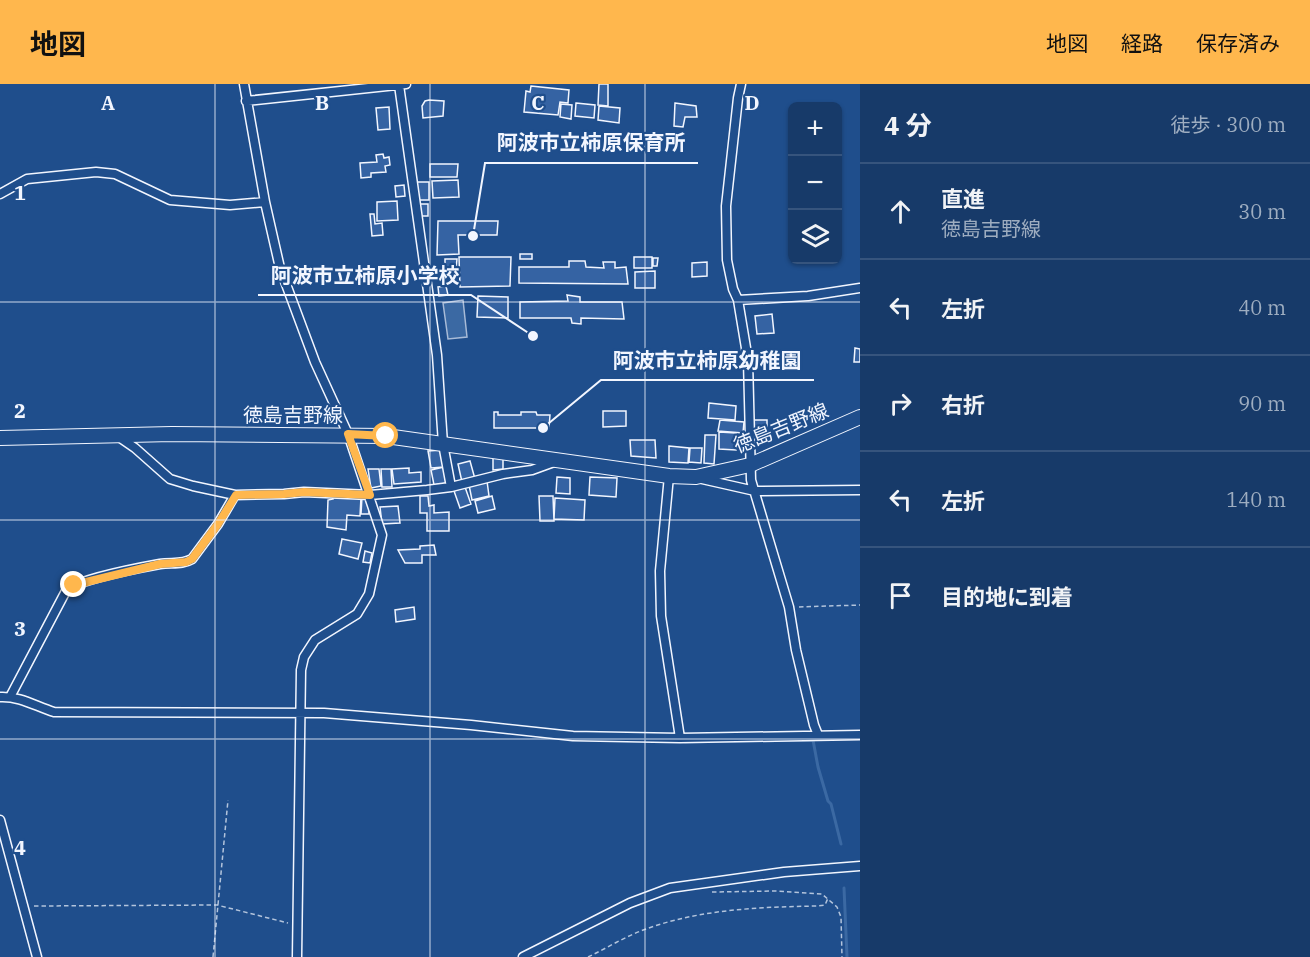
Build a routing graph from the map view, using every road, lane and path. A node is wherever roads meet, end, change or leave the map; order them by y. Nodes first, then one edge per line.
1 (244, 84) edge
2 (402, 84) edge
3 (739, 84) edge
4 (246, 101) junction
5 (0, 194) edge
6 (265, 202) junction
7 (860, 288) edge
8 (738, 300) junction
9 (860, 417) edge
10 (348, 434) junction
11 (119, 437) junction
12 (0, 438) edge
13 (443, 444) junction
14 (557, 461) junction
15 (750, 465) junction
16 (669, 476) junction
17 (696, 477) junction
18 (451, 487) junction
19 (754, 490) junction
20 (860, 490) edge
21 (236, 495) junction
22 (370, 495) junction
23 (860, 605) edge
24 (789, 607) junction
25 (5, 697) edge
26 (299, 713) junction
27 (818, 735) junction
28 (860, 735) edge
29 (680, 738) junction
30 (228, 800) dead end
31 (0, 820) edge
32 (860, 866) edge
33 (707, 892) dead end
34 (828, 898) junction
35 (217, 905) junction
36 (24, 906) junction
37 (297, 925) junction
38 (37, 957) edge
39 (213, 957) edge
40 (297, 957) edge
41 (523, 957) edge
42 (588, 957) edge
43 (842, 957) edge

1 - 4 street
2 - 4 street
2 - 13 street
3 - 8 street
4 - 6 street
5 - 6 street
6 - 10 street
7 - 8 street
8 - 15 street
9 - 15 main road, 徳島吉野線
10 - 11 main road, 徳島吉野線
10 - 13 main road, 徳島吉野線
10 - 22 street
11 - 12 main road, 徳島吉野線
11 - 21 street
13 - 14 main road, 徳島吉野線
13 - 18 street
14 - 16 main road, 徳島吉野線
14 - 18 street
15 - 17 main road, 徳島吉野線
15 - 19 street
16 - 17 main road, 徳島吉野線
16 - 29 street
17 - 19 street
18 - 22 street
19 - 20 street
19 - 24 street
21 - 22 street
21 - 25 street
22 - 26 street
23 - 24 path
24 - 27 street
25 - 26 street
26 - 29 street
26 - 37 street
27 - 28 street
27 - 29 street
30 - 35 path
31 - 36 street
32 - 41 street
33 - 34 path
34 - 42 path
34 - 43 path
35 - 36 path
35 - 37 path
35 - 39 path
36 - 38 street
37 - 40 street

